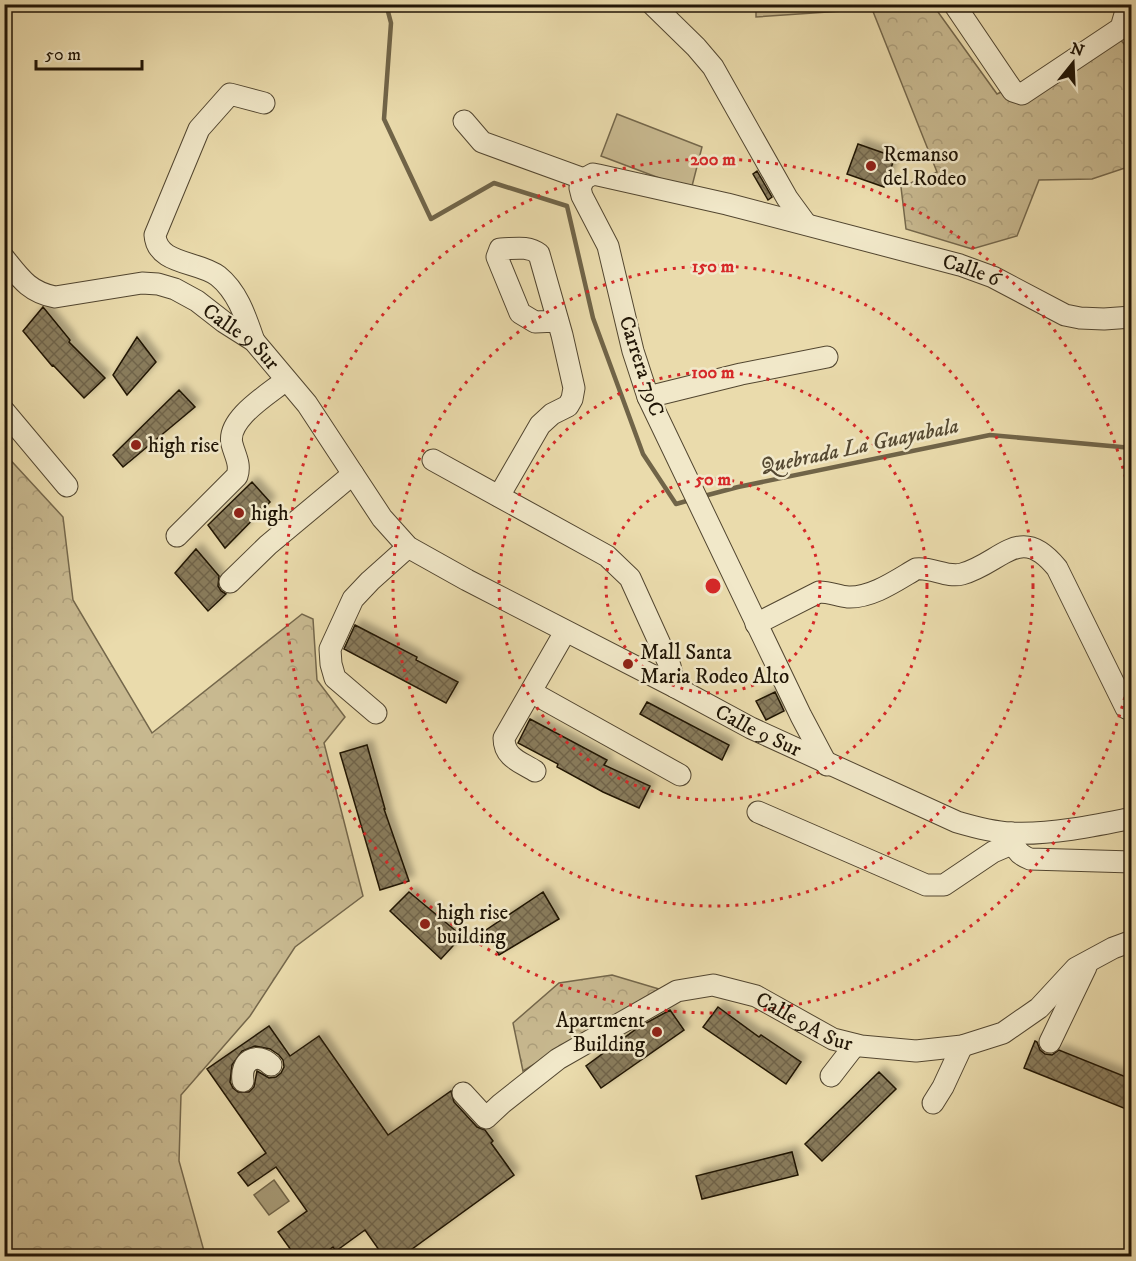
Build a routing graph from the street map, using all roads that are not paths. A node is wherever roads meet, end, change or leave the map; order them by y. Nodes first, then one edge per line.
1 (652, 4) edge
2 (954, 4) edge
3 (1128, 4) edge
4 (264, 103) dead end
5 (464, 121) dead end
6 (586, 177) junction
7 (806, 224) junction
8 (4, 258) edge
9 (1131, 317) edge
10 (558, 321) dead end
11 (255, 341) junction
12 (827, 357) dead end
13 (286, 380) junction
14 (648, 397) junction
15 (4, 411) edge
16 (433, 460) dead end
17 (353, 474) junction
18 (67, 486) dead end
19 (499, 495) junction
20 (177, 536) dead end
21 (408, 547) junction
22 (230, 582) dead end
23 (756, 624) junction
24 (566, 632) junction
25 (675, 687) junction
26 (531, 692) junction
27 (1126, 708) dead end
28 (376, 713) dead end
29 (801, 716) junction
30 (780, 743) junction
31 (827, 765) junction
32 (535, 771) dead end
33 (680, 775) dead end
34 (758, 812) dead end
35 (1131, 818) edge
36 (1013, 838) junction
37 (1131, 862) edge
38 (1131, 941) edge
39 (1088, 961) junction
40 (1050, 1042) dead end
41 (855, 1045) junction
42 (962, 1046) junction
43 (271, 1065) dead end
44 (831, 1076) dead end
45 (243, 1081) dead end
46 (463, 1093) dead end
47 (933, 1103) dead end

1 - 7 street
2 - 3 street
4 - 11 street
5 - 6 street, Calle 6
6 - 7 street, Calle 6
6 - 14 street, Carrera 79C
7 - 9 street, Calle 6
8 - 11 street, Calle 9 Sur
10 - 19 street
11 - 13 street, Calle 9 Sur
12 - 14 street
13 - 17 street, Calle 9 Sur
13 - 20 street
14 - 23 street, Carrera 79C
15 - 18 street
16 - 19 street
17 - 21 street, Calle 9 Sur
17 - 22 street
19 - 25 street
21 - 24 street, Calle 9 Sur
21 - 28 street
23 - 27 street
23 - 29 street, Carrera 79C
24 - 25 street, Calle 9 Sur
24 - 26 street
25 - 30 street, Calle 9 Sur
26 - 32 street
26 - 33 street
29 - 30 street
29 - 31 street, Carrera 79C
30 - 31 street, Calle 9 Sur
31 - 36 street, Calle 9 Sur
34 - 36 street
35 - 36 street, Calle 9 Sur
36 - 37 street
38 - 39 street, Calle 9A Sur
39 - 40 street
39 - 42 street, Calle 9A Sur
41 - 42 street, Calle 9A Sur
41 - 44 street
41 - 46 street, Calle 9A Sur
42 - 47 street
43 - 45 street

